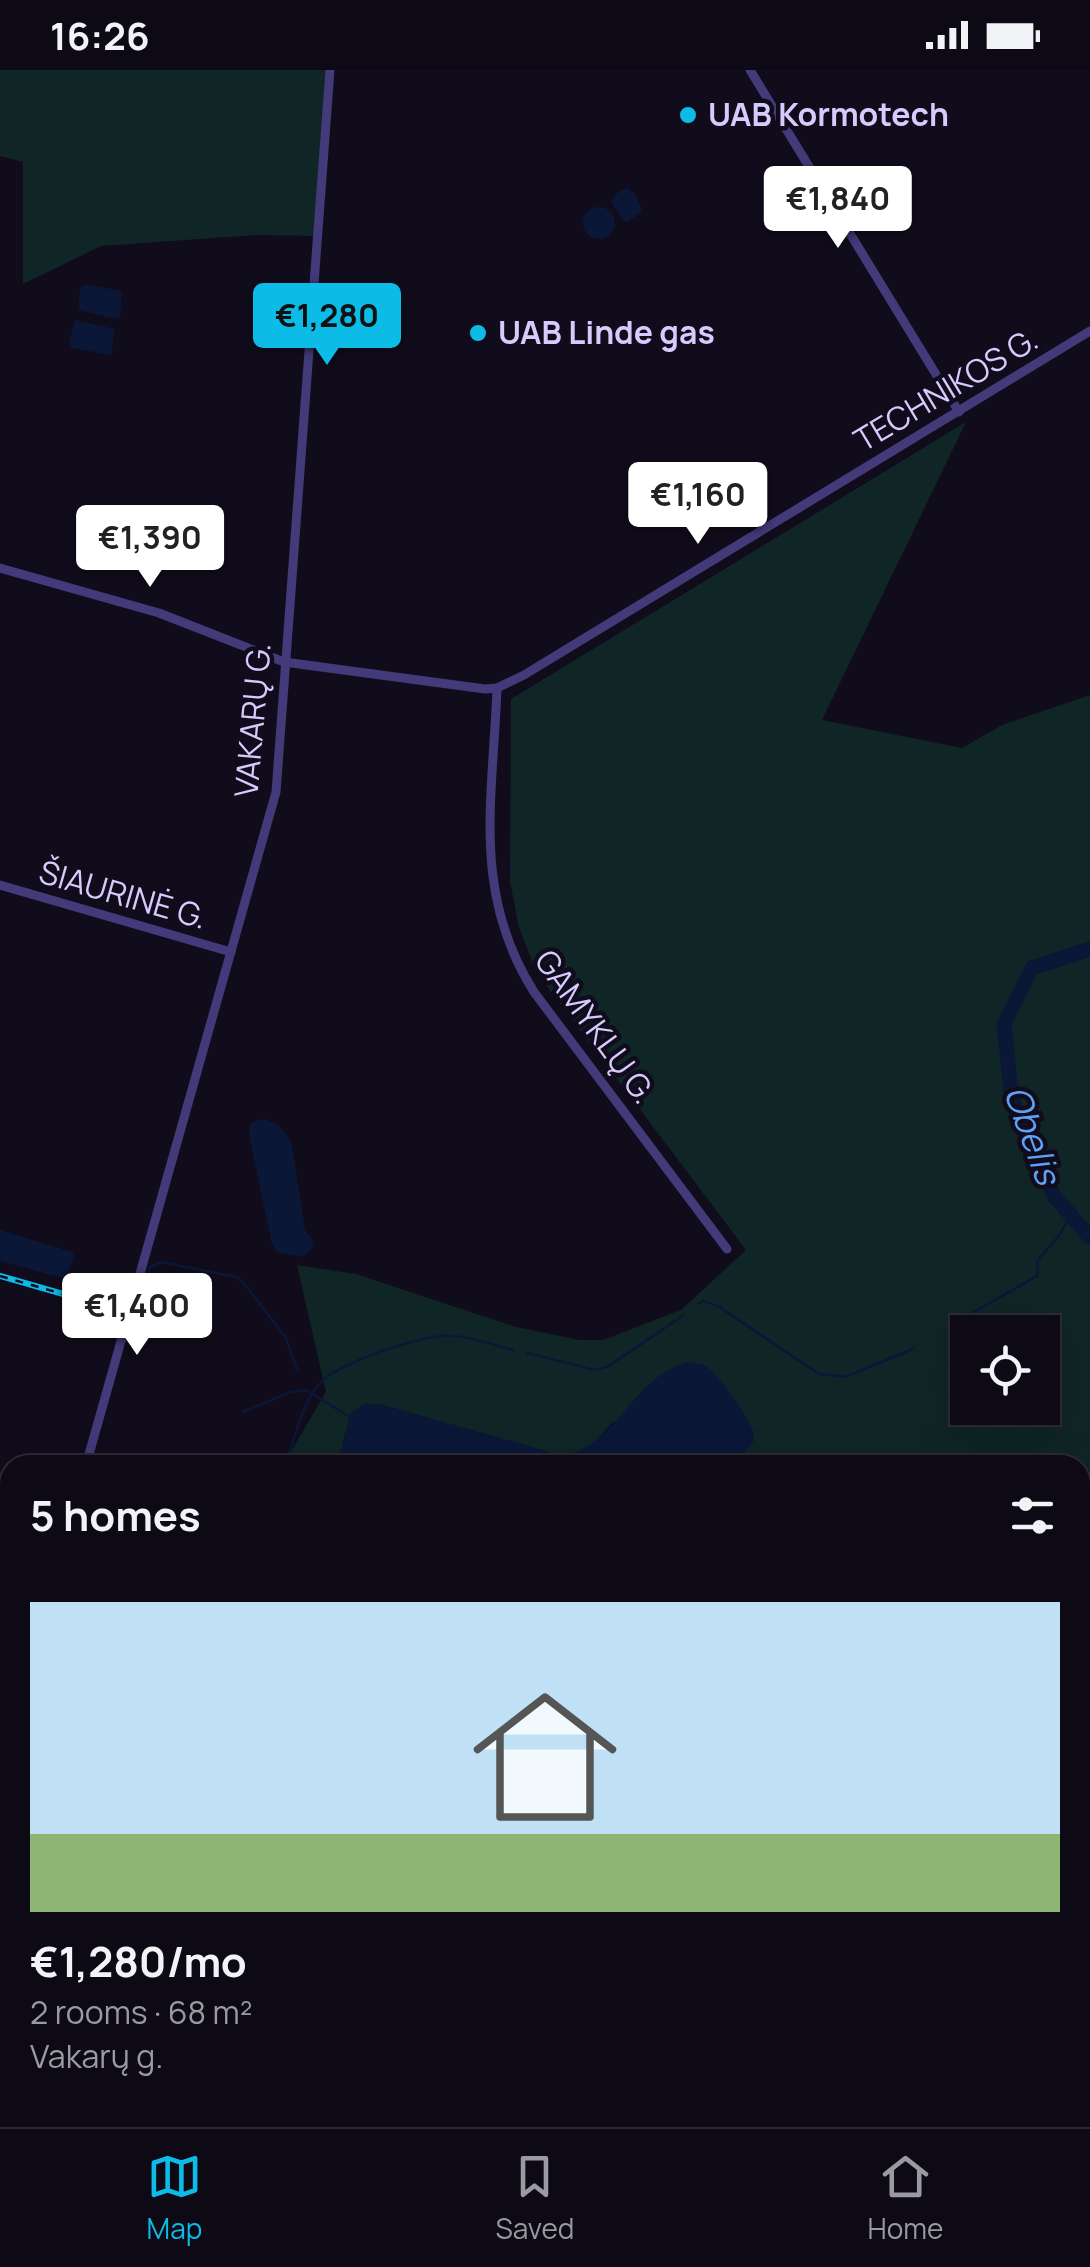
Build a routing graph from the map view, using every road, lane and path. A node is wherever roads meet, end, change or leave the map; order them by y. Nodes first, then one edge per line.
1 (330, 70) edge
2 (750, 70) edge
3 (1090, 332) edge
4 (959, 412) junction
5 (0, 568) edge
6 (284, 662) junction
7 (497, 688) junction
8 (0, 885) edge
9 (232, 952) junction
10 (727, 1248) dead end
11 (89, 1455) edge

1 - 6 street, VAKARŲ G.
2 - 4 street
3 - 4 street, TECHNIKOS G.
4 - 7 street, TECHNIKOS G.
5 - 6 street
6 - 7 street
6 - 9 street, VAKARŲ G.
7 - 10 street, GAMYKLŲ G.
8 - 9 street, ŠIAURINĖ G.
9 - 11 street, VAKARŲ G.

